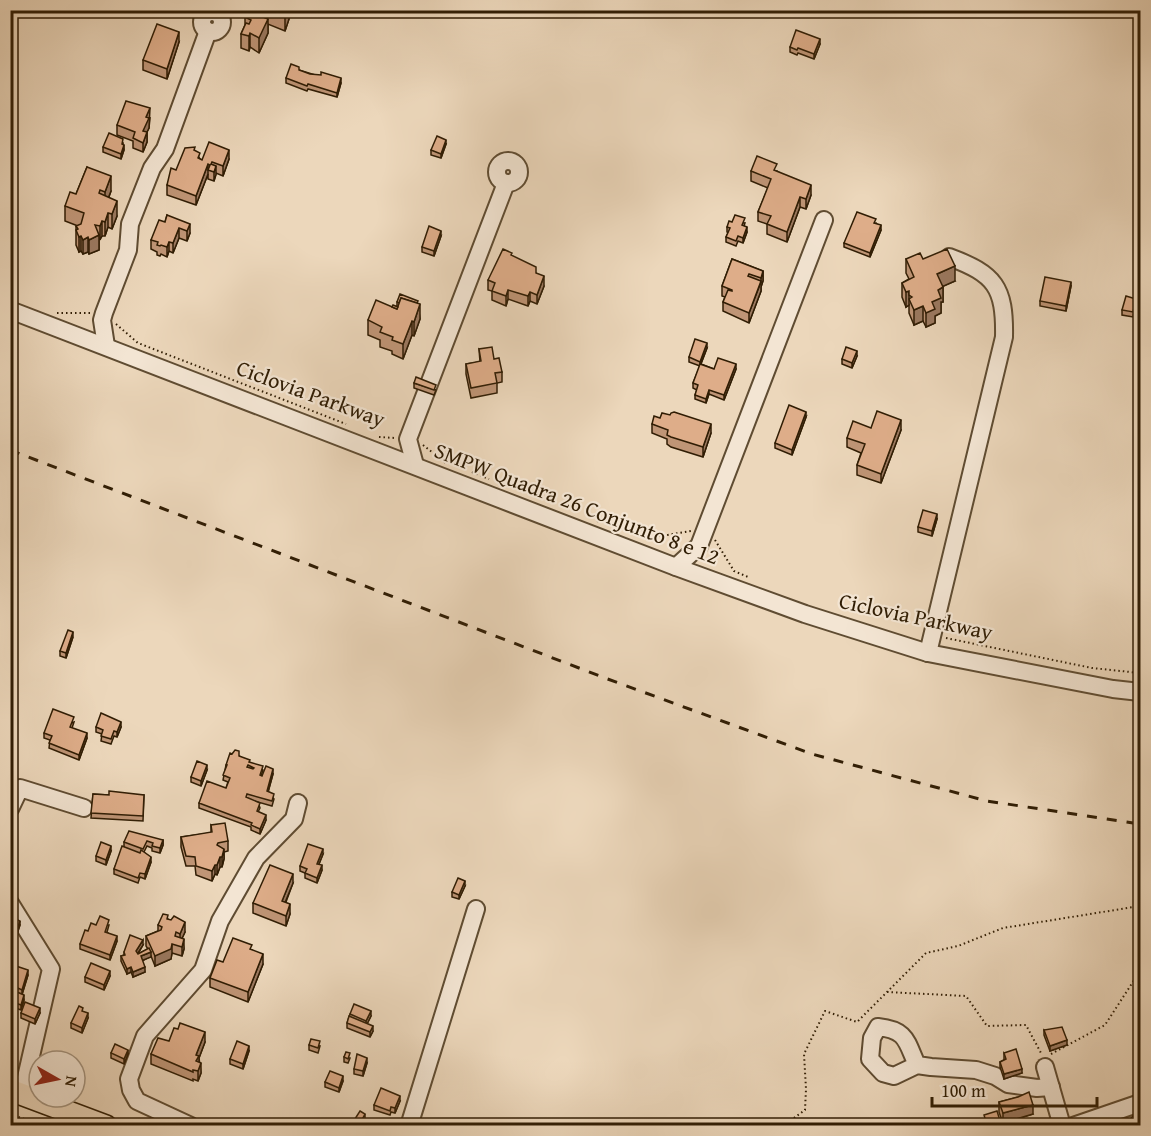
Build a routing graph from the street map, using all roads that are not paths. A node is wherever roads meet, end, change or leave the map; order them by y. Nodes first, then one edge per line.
1 (208, 31) dead end
2 (506, 183) dead end
3 (824, 220) dead end
4 (949, 257) edge
5 (10, 310) edge
6 (103, 317) junction
7 (81, 336) junction
8 (106, 346) junction
9 (408, 440) junction
10 (380, 445) junction
11 (415, 465) junction
12 (701, 539) junction
13 (676, 567) junction
14 (704, 577) junction
15 (928, 653) junction
16 (1140, 692) edge
17 (298, 803) dead end
18 (84, 808) dead end
19 (10, 809) edge
20 (10, 903) edge
21 (476, 909) dead end
22 (917, 1065) dead end
23 (1045, 1067) dead end
24 (1051, 1087) junction
25 (16, 1093) edge
26 (1140, 1103) edge
27 (172, 1121) edge
28 (106, 1125) edge
29 (190, 1125) edge
30 (409, 1125) edge
31 (1062, 1125) edge
32 (1073, 1125) edge

1 - 6 street
2 - 9 street
3 - 12 street
4 - 15 street
5 - 7 street, SMPW Quadra 26 Conjunto 8 e 12
6 - 7 street
6 - 8 street
7 - 8 street, SMPW Quadra 26 Conjunto 8 e 12
8 - 10 street, SMPW Quadra 26 Conjunto 8 e 12
9 - 10 street
9 - 11 street
10 - 11 street, SMPW Quadra 26 Conjunto 8 e 12
11 - 13 street, SMPW Quadra 26 Conjunto 8 e 12
12 - 13 street
12 - 14 street
13 - 14 street, SMPW Quadra 26 Conjunto 8 e 12
14 - 15 street, SMPW Quadra 26 Conjunto 8 e 12
15 - 16 street, SMPW Quadra 26 Conjunto 8 e 12
17 - 27 street
18 - 19 street
20 - 25 street
21 - 30 street
22 - 24 street
23 - 24 street
24 - 31 street
25 - 28 main road
26 - 32 street
27 - 29 street

